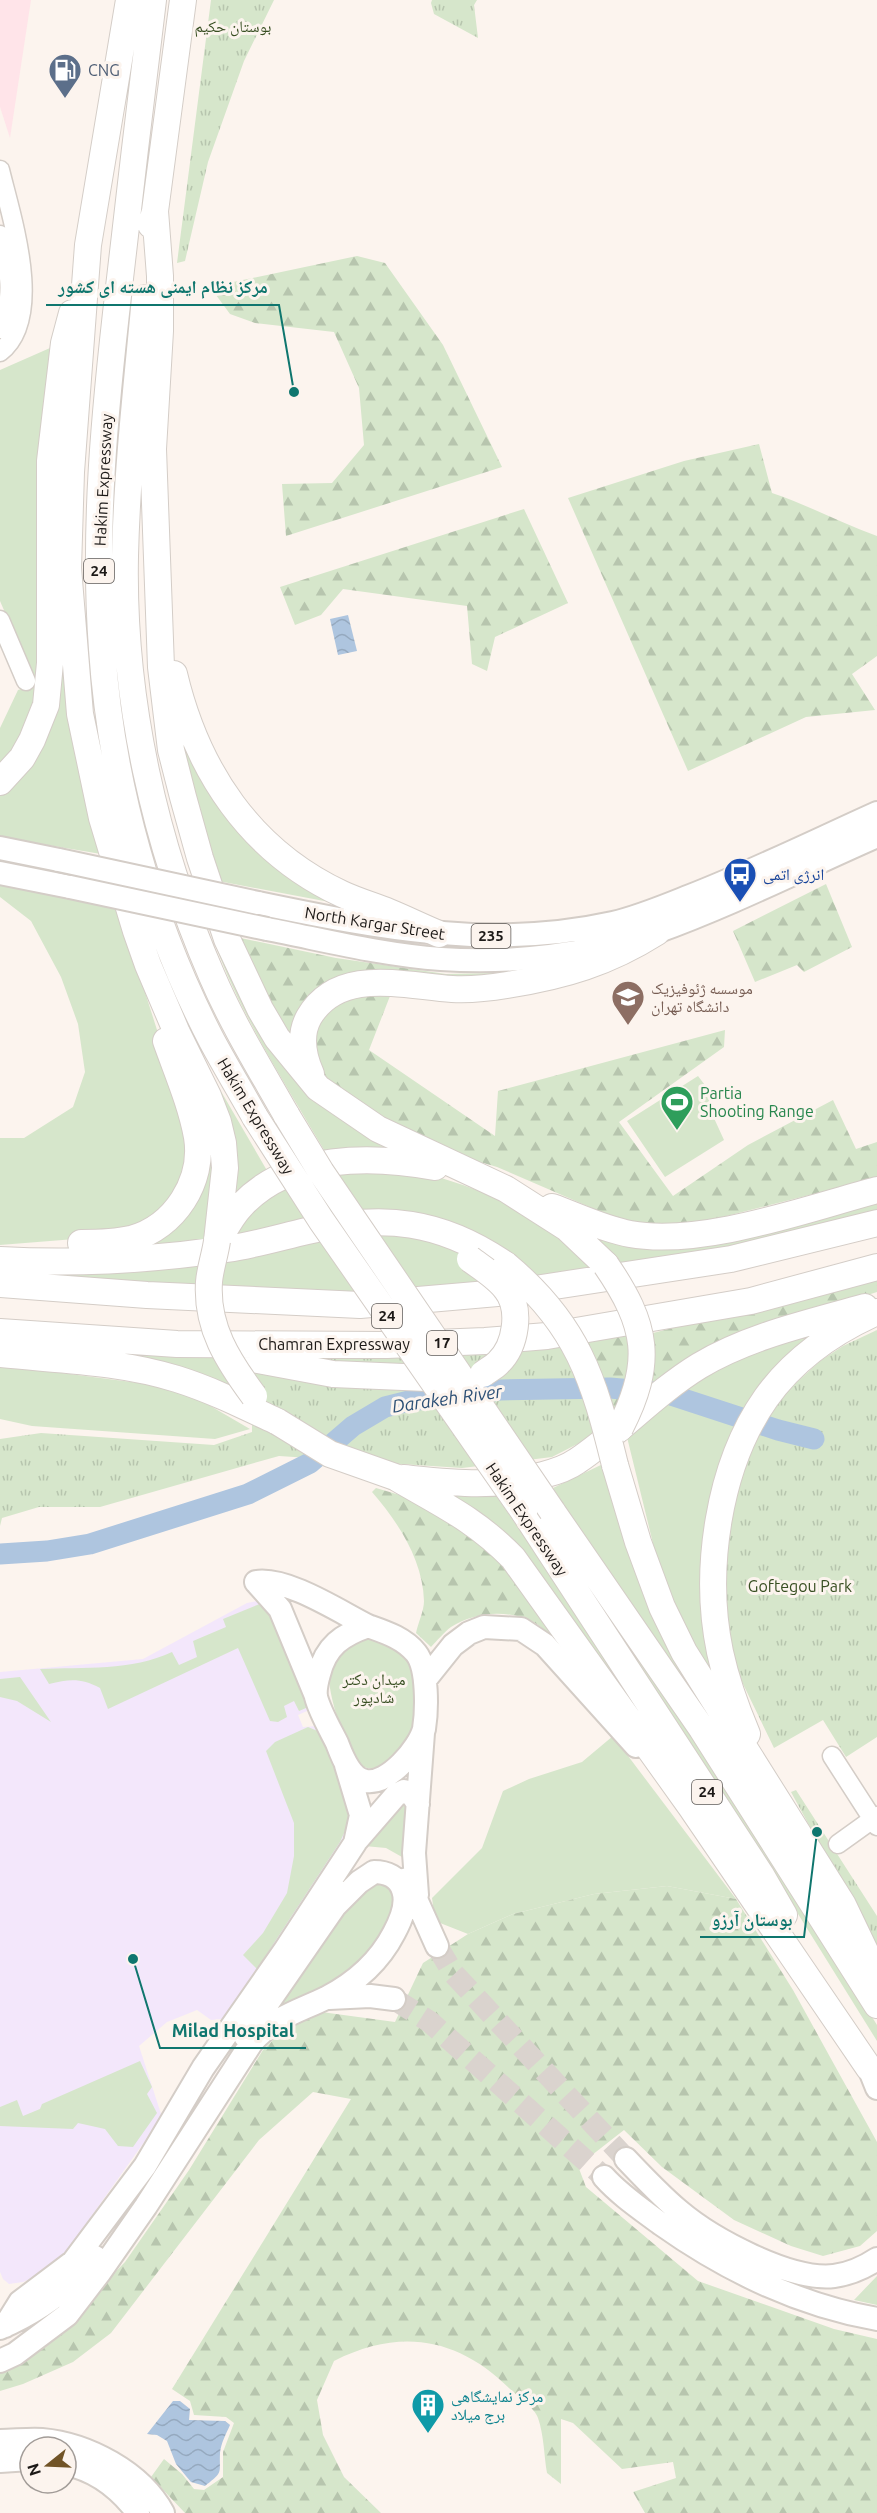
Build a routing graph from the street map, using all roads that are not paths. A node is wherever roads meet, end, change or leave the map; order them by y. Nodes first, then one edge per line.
1 (129, 0) edge
2 (153, 0) edge
3 (183, 0) edge
4 (0, 170) edge
5 (155, 211) junction
6 (0, 235) edge
7 (88, 245) junction
8 (0, 329) edge
9 (0, 352) edge
10 (158, 606) junction
11 (0, 620) edge
12 (26, 681) dead end
13 (0, 782) edge
14 (877, 813) edge
15 (864, 834) edge
16 (0, 848) edge
17 (0, 873) edge
18 (136, 931) junction
19 (657, 932) junction
20 (439, 934) junction
21 (318, 1088) junction
22 (468, 1173) junction
23 (506, 1189) junction
24 (877, 1190) edge
25 (877, 1223) edge
26 (321, 1228) junction
27 (217, 1241) junction
28 (0, 1249) edge
29 (0, 1260) edge
30 (877, 1267) edge
31 (0, 1284) edge
32 (877, 1304) edge
33 (877, 1312) edge
34 (0, 1332) edge
35 (177, 1344) junction
36 (0, 1354) edge
37 (278, 1422) junction
38 (620, 1428) junction
39 (395, 1477) junction
40 (368, 1626) junction
41 (425, 1680) junction
42 (316, 1696) junction
43 (424, 1730) junction
44 (832, 1756) dead end
45 (346, 1765) junction
46 (768, 1785) junction
47 (418, 1804) junction
48 (691, 1807) junction
49 (876, 1820) edge
50 (355, 1844) junction
51 (838, 1844) dead end
52 (417, 1897) junction
53 (335, 1906) junction
54 (437, 1946) tunnel mouth
55 (877, 1976) edge
56 (325, 1999) junction
57 (394, 1999) tunnel mouth
58 (877, 2005) edge
59 (874, 2079) edge
60 (626, 2159) tunnel mouth
61 (604, 2177) tunnel mouth
62 (649, 2183) junction
63 (633, 2204) junction
64 (877, 2259) edge
65 (877, 2319) edge
66 (3, 2327) edge
67 (0, 2361) edge
68 (0, 2441) edge
69 (18, 2460) edge
70 (0, 2461) edge
71 (78, 2466) edge
72 (138, 2513) edge
73 (163, 2513) edge

1 - 7 highway
2 - 59 highway, Hakim Expressway / 24, bridge
3 - 5 highway, Hakim Expressway / 24
4 - 9 street
5 - 10 highway
5 - 58 highway, Hakim Expressway / 24, bridge
6 - 8 street
7 - 13 highway
7 - 18 highway
10 - 20 highway
10 - 21 highway
11 - 12 street
14 - 15 main road, North Kargar Street / 235
15 - 19 main road, North Kargar Street / 235
15 - 20 main road, North Kargar Street / 235
16 - 20 main road, North Kargar Street / 235, bridge
17 - 19 main road, North Kargar Street / 235, bridge
18 - 27 highway
18 - 28 highway
19 - 21 highway
21 - 22 highway
22 - 23 highway
22 - 27 highway
23 - 24 highway
23 - 38 highway, bridge
25 - 31 highway
26 - 29 highway
26 - 35 highway, bridge
26 - 46 highway, bridge
27 - 37 highway, bridge
30 - 35 highway, Chamran Expressway / 17
32 - 38 highway
33 - 46 highway
34 - 35 highway, Chamran Expressway / 17
36 - 37 highway
37 - 39 highway, bridge
38 - 39 highway
39 - 48 highway
40 - 41 main road
40 - 42 main road
40 - 42 main road
41 - 43 main road
41 - 48 main road
42 - 45 main road
43 - 45 main road
43 - 47 main road
44 - 49 street
45 - 50 main road
46 - 55 highway
47 - 50 main road
47 - 52 main road
48 - 59 highway
49 - 51 street
50 - 66 main road
52 - 53 main road
52 - 54 main road
53 - 56 main road
53 - 66 main road
56 - 57 main road
56 - 67 main road
60 - 62 main road
61 - 63 main road
62 - 63 main road
62 - 64 main road
63 - 65 main road
68 - 73 main road
69 - 70 main road
71 - 72 main road

